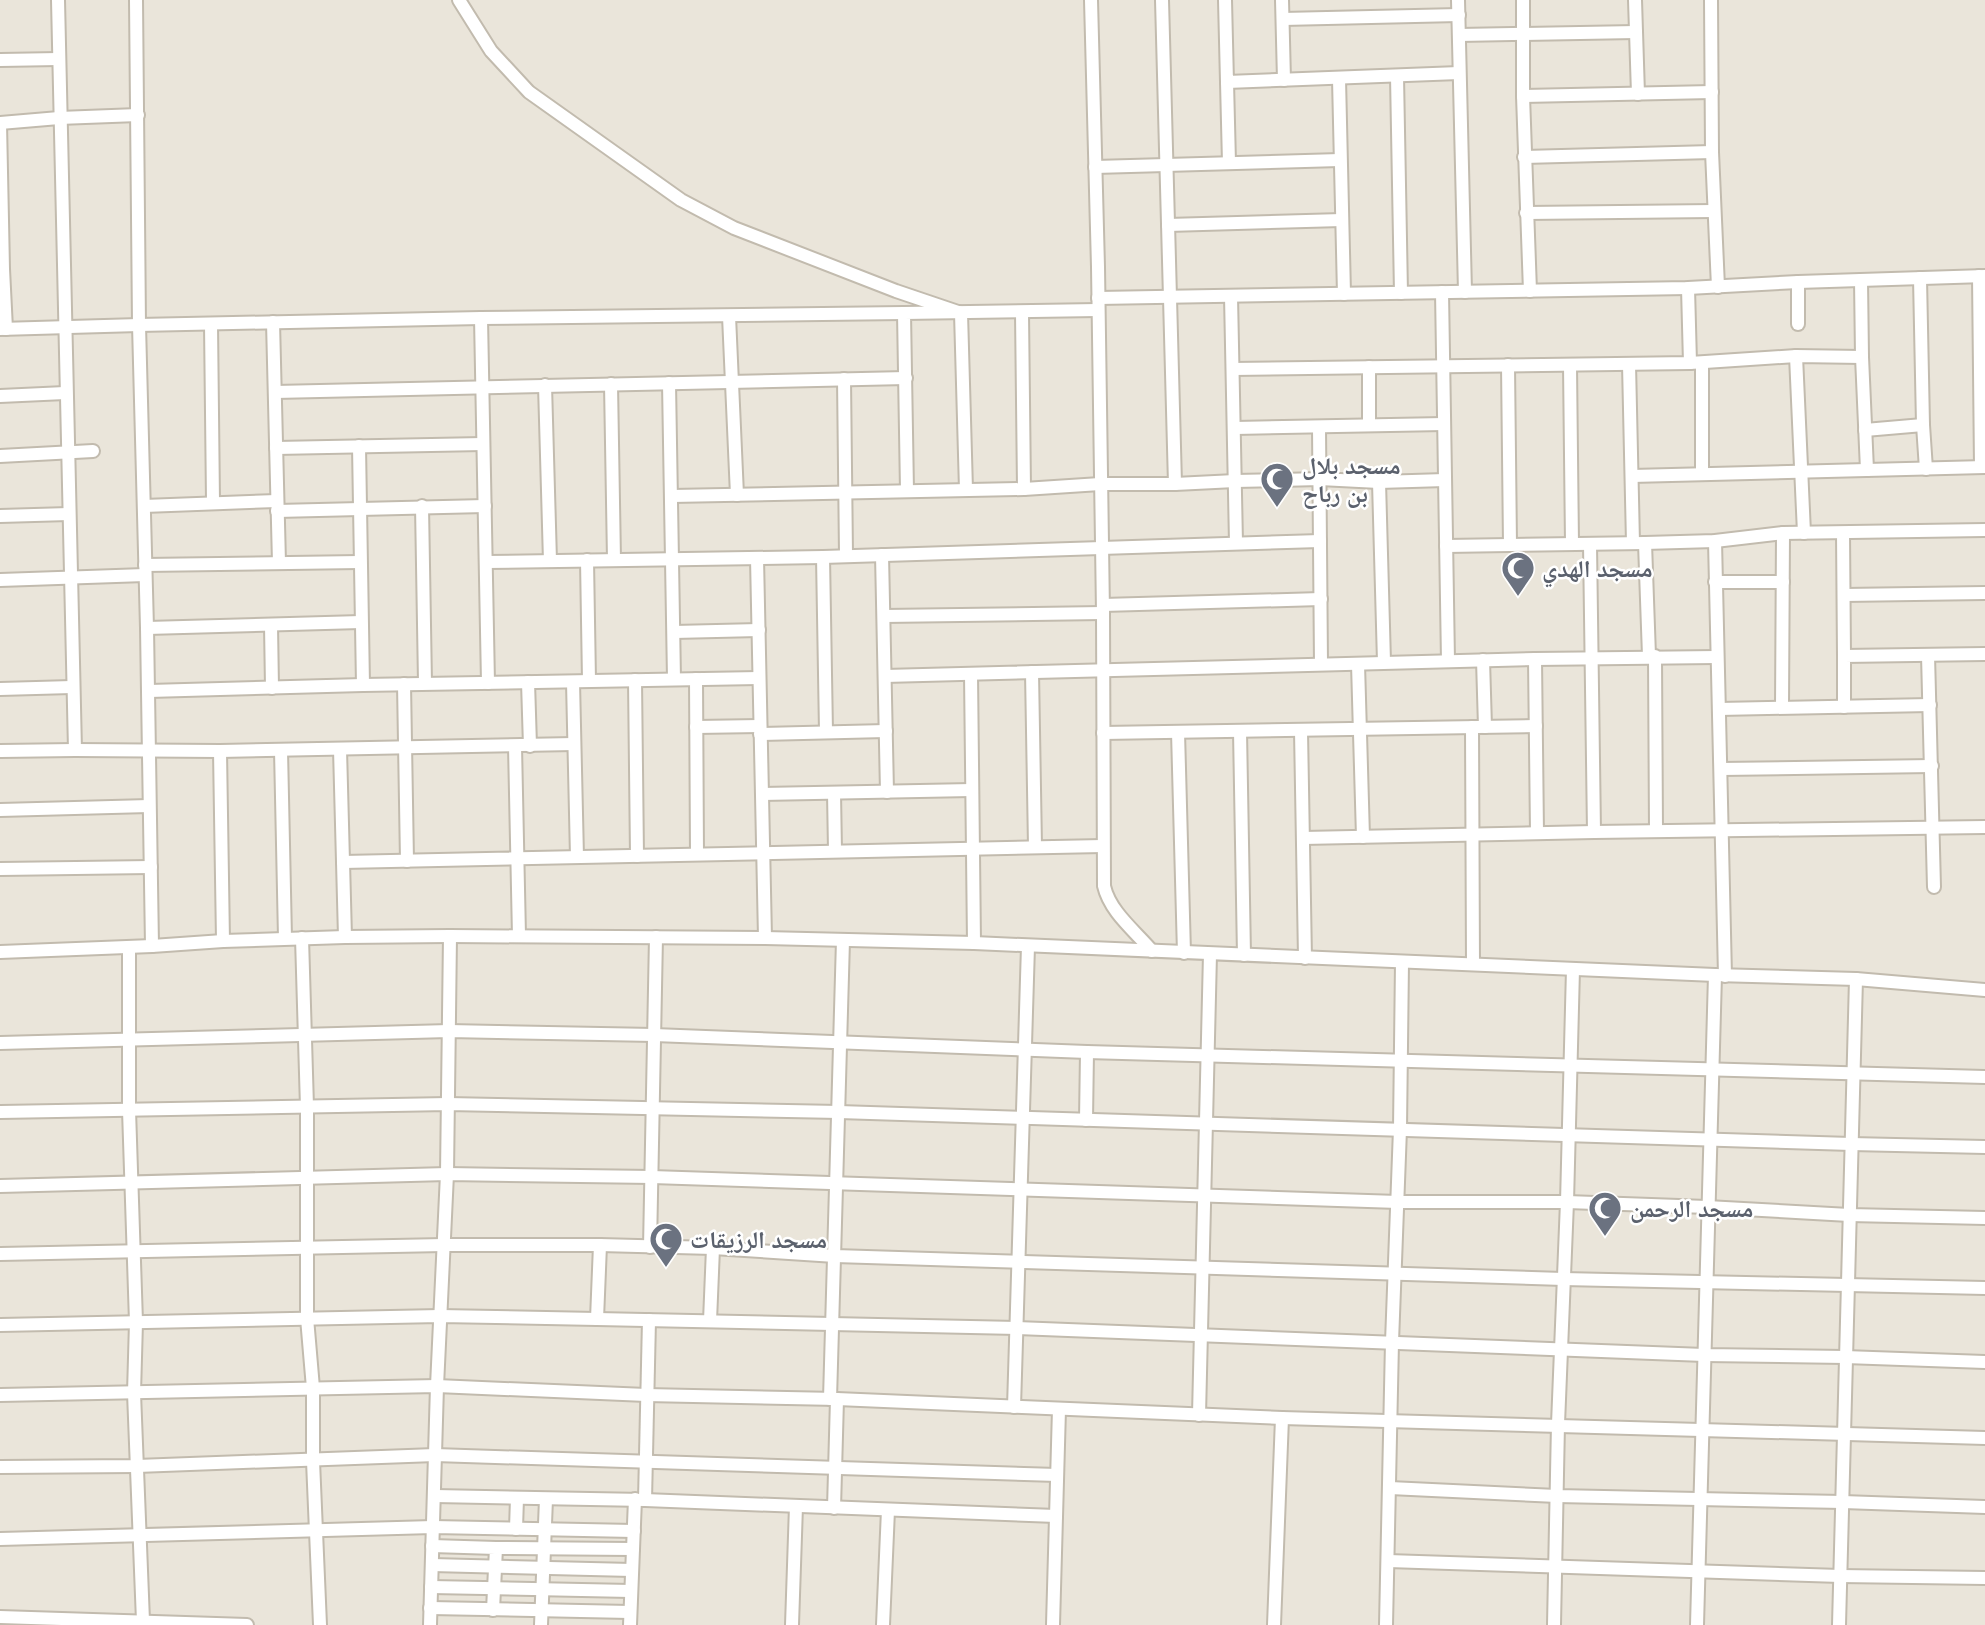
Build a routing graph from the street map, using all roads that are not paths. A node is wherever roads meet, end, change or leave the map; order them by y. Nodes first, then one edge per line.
1 (58, 0) edge
2 (136, 0) edge
3 (458, 0) edge
4 (1091, 0) edge
5 (1163, 0) edge
6 (1225, 0) edge
7 (1282, 0) edge
8 (1458, 0) edge
9 (1523, 0) edge
10 (1635, 0) edge
11 (1711, 0) edge
12 (1459, 15) junction
13 (1283, 19) junction
14 (1636, 32) junction
15 (1523, 34) junction
16 (1459, 35) junction
17 (59, 59) junction
18 (0, 60) edge
19 (1459, 73) junction
20 (1397, 76) junction
21 (1339, 79) junction
22 (1284, 80) junction
23 (1227, 82) junction
24 (1712, 92) junction
25 (1638, 94) junction
26 (1523, 96) junction
27 (138, 115) junction
28 (59, 118) junction
29 (0, 123) edge
30 (1712, 152) junction
31 (1524, 157) junction
32 (1340, 160) junction
33 (1229, 163) junction
34 (1166, 165) junction
35 (1095, 167) junction
36 (1, 202) edge
37 (1714, 211) junction
38 (1527, 213) junction
39 (1342, 220) junction
40 (1168, 225) junction
41 (1, 269) edge
42 (1982, 276) edge
43 (1920, 278) junction
44 (1861, 280) junction
45 (1798, 282) junction
46 (1718, 287) junction
47 (1688, 288) junction
48 (1530, 291) junction
49 (1442, 292) junction
50 (1465, 292) junction
51 (1401, 293) junction
52 (1344, 294) junction
53 (1231, 296) junction
54 (1170, 297) junction
55 (1098, 304) junction
56 (904, 313) junction
57 (961, 313) junction
58 (1022, 313) junction
59 (729, 316) junction
60 (481, 318) junction
61 (273, 322) junction
62 (211, 324) junction
63 (1798, 324) dead end
64 (139, 325) junction
65 (64, 327) junction
66 (3, 329) edge
67 (1796, 356) junction
68 (1861, 357) junction
69 (1696, 363) junction
70 (1629, 364) junction
71 (1508, 365) junction
72 (1570, 365) junction
73 (1443, 366) junction
74 (1369, 367) junction
75 (1233, 369) junction
76 (906, 378) junction
77 (844, 380) junction
78 (732, 382) junction
79 (668, 383) junction
80 (611, 384) junction
81 (482, 386) junction
82 (545, 386) junction
83 (275, 392) junction
84 (65, 393) junction
85 (0, 396) edge
86 (1444, 424) junction
87 (1369, 425) junction
88 (1923, 425) junction
89 (1319, 426) junction
90 (1235, 428) junction
91 (1865, 429) junction
92 (482, 444) junction
93 (359, 446) junction
94 (276, 448) junction
95 (93, 451) dead end
96 (67, 454) junction
97 (0, 456) edge
98 (1983, 467) edge
99 (1926, 469) junction
100 (1867, 470) junction
101 (1802, 471) junction
102 (1702, 474) junction
103 (1632, 476) junction
104 (1320, 479) junction
105 (1445, 480) junction
106 (1235, 481) junction
107 (1379, 482) junction
108 (1100, 484) junction
109 (1175, 484) junction
110 (1024, 489) junction
111 (966, 490) junction
112 (907, 491) junction
113 (845, 493) junction
114 (737, 495) junction
115 (672, 496) junction
116 (214, 502) junction
117 (144, 506) junction
118 (277, 506) junction
119 (422, 506) junction
120 (485, 506) junction
121 (360, 508) junction
122 (69, 514) junction
123 (0, 516) edge
124 (1985, 530) edge
125 (1783, 533) junction
126 (1804, 533) junction
127 (1843, 533) junction
128 (1320, 541) junction
129 (1715, 541) junction
130 (1236, 543) junction
131 (1639, 543) junction
132 (1510, 544) junction
133 (1572, 544) junction
134 (1590, 544) junction
135 (1446, 546) junction
136 (1101, 547) junction
137 (846, 555) junction
138 (882, 555) junction
139 (823, 557) junction
140 (757, 558) junction
141 (587, 560) junction
142 (614, 560) junction
143 (673, 560) junction
144 (550, 561) junction
145 (360, 562) junction
146 (486, 562) junction
147 (279, 563) junction
148 (145, 570) junction
149 (71, 578) junction
150 (0, 580) edge
151 (1715, 582) junction
152 (1783, 582) junction
153 (1985, 593) edge
154 (1844, 596) junction
155 (1321, 599) junction
156 (1103, 609) junction
157 (884, 616) junction
158 (361, 622) junction
159 (271, 625) junction
160 (147, 628) junction
161 (759, 630) junction
162 (674, 632) junction
163 (1985, 654) edge
164 (1928, 655) junction
165 (1652, 656) junction
166 (1717, 656) junction
167 (1844, 656) junction
168 (1592, 657) junction
169 (1535, 659) junction
170 (1483, 660) junction
171 (1448, 661) junction
172 (1384, 662) junction
173 (1321, 664) junction
174 (1357, 664) junction
175 (1103, 670) junction
176 (1032, 672) junction
177 (971, 674) junction
178 (885, 676) junction
179 (760, 678) junction
180 (674, 679) junction
181 (696, 679) junction
182 (635, 680) junction
183 (589, 681) junction
184 (528, 682) junction
185 (573, 682) junction
186 (488, 683) junction
187 (404, 684) junction
188 (425, 684) junction
189 (363, 685) junction
190 (72, 687) junction
191 (272, 688) junction
192 (0, 689) edge
193 (149, 691) junction
194 (1930, 705) junction
195 (1782, 707) junction
196 (1844, 707) junction
197 (1719, 709) junction
198 (1536, 726) junction
199 (696, 727) junction
200 (1478, 727) junction
201 (760, 730) junction
202 (1359, 730) junction
203 (886, 731) junction
204 (1240, 731) junction
205 (1301, 731) junction
206 (826, 732) junction
207 (1178, 732) junction
208 (1103, 733) junction
209 (574, 744) junction
210 (515, 746) junction
211 (530, 746) junction
212 (405, 747) junction
213 (340, 749) junction
214 (75, 750) junction
215 (149, 750) junction
216 (281, 750) junction
217 (0, 751) edge
218 (220, 751) junction
219 (1932, 766) junction
220 (1721, 769) junction
221 (972, 790) junction
222 (887, 792) junction
223 (834, 793) junction
224 (762, 794) junction
225 (149, 806) junction
226 (0, 810) edge
227 (1985, 827) edge
228 (1933, 829) junction
229 (1656, 831) junction
230 (1722, 831) junction
231 (1594, 832) junction
232 (1537, 833) junction
233 (1473, 834) junction
234 (1363, 837) junction
235 (1303, 838) junction
236 (1103, 846) junction
237 (1035, 847) junction
238 (973, 849) junction
239 (835, 851) junction
240 (762, 853) junction
241 (697, 854) junction
242 (637, 856) junction
243 (577, 857) junction
244 (516, 858) junction
245 (407, 861) junction
246 (343, 862) junction
247 (151, 867) junction
248 (0, 869) edge
249 (1934, 887) dead end
250 (450, 936) junction
251 (519, 936) junction
252 (345, 937) junction
253 (656, 937) junction
254 (285, 938) junction
255 (302, 938) junction
256 (765, 938) junction
257 (843, 940) junction
258 (223, 941) junction
259 (974, 943) junction
260 (152, 946) junction
261 (1028, 946) junction
262 (128, 947) junction
263 (1152, 951) junction
264 (0, 952) edge
265 (1184, 953) junction
266 (1210, 954) junction
267 (1244, 956) junction
268 (1305, 958) junction
269 (1402, 962) junction
270 (1474, 964) junction
271 (1573, 969) junction
272 (1720, 976) junction
273 (1856, 979) junction
274 (1985, 990) edge
275 (449, 1031) junction
276 (306, 1035) junction
277 (654, 1035) junction
278 (130, 1039) junction
279 (841, 1042) junction
280 (0, 1043) edge
281 (1025, 1049) junction
282 (1087, 1052) junction
283 (1208, 1055) junction
284 (1401, 1059) junction
285 (1570, 1065) junction
286 (1711, 1069) junction
287 (1853, 1074) junction
288 (1985, 1077) edge
289 (448, 1104) junction
290 (307, 1107) junction
291 (653, 1108) junction
292 (129, 1110) junction
293 (0, 1112) edge
294 (839, 1112) junction
295 (1024, 1119) junction
296 (1086, 1121) junction
297 (1207, 1124) junction
298 (1400, 1129) junction
299 (1568, 1135) junction
300 (1709, 1139) junction
301 (1851, 1144) junction
302 (1985, 1147) edge
303 (447, 1174) junction
304 (652, 1177) junction
305 (307, 1178) junction
306 (132, 1182) junction
307 (836, 1184) junction
308 (0, 1186) edge
309 (1022, 1189) junction
310 (1206, 1197) junction
311 (1398, 1202) junction
312 (1567, 1202) junction
313 (1707, 1207) junction
314 (1849, 1215) junction
315 (1985, 1218) edge
316 (444, 1245) junction
317 (600, 1245) junction
318 (307, 1247) junction
319 (650, 1247) junction
320 (713, 1248) junction
321 (135, 1251) junction
322 (0, 1254) edge
323 (835, 1256) junction
324 (1019, 1261) junction
325 (1203, 1267) junction
326 (1396, 1273) junction
327 (1563, 1279) junction
328 (1706, 1282) junction
329 (1847, 1286) junction
330 (1985, 1288) edge
331 (440, 1316) junction
332 (307, 1318) junction
333 (597, 1319) junction
334 (649, 1321) junction
335 (710, 1321) junction
336 (136, 1322) junction
337 (832, 1324) junction
338 (0, 1325) edge
339 (1017, 1328) junction
340 (1200, 1335) junction
341 (1392, 1342) junction
342 (1561, 1349) junction
343 (1704, 1355) junction
344 (1845, 1357) junction
345 (1985, 1362) edge
346 (437, 1386) junction
347 (313, 1388) junction
348 (134, 1393) junction
349 (0, 1395) edge
350 (646, 1395) junction
351 (833, 1399) junction
352 (1014, 1407) junction
353 (1059, 1409) junction
354 (1199, 1415) junction
355 (1282, 1418) junction
356 (1392, 1420) junction
357 (1558, 1424) junction
358 (1702, 1429) junction
359 (1844, 1433) junction
360 (1985, 1438) edge
361 (435, 1455) junction
362 (313, 1461) junction
363 (645, 1462) junction
364 (137, 1466) junction
365 (0, 1467) edge
366 (834, 1467) junction
367 (1057, 1475) junction
368 (1390, 1489) junction
369 (435, 1496) junction
370 (1558, 1496) junction
371 (517, 1498) junction
372 (546, 1499) junction
373 (640, 1500) junction
374 (1699, 1500) junction
375 (1843, 1502) junction
376 (796, 1506) junction
377 (1985, 1507) edge
378 (834, 1508) junction
379 (887, 1510) junction
380 (1056, 1516) junction
381 (433, 1527) junction
382 (516, 1529) junction
383 (545, 1530) junction
384 (315, 1531) junction
385 (634, 1531) junction
386 (139, 1535) junction
387 (0, 1539) edge
388 (432, 1546) junction
389 (496, 1548) junction
390 (633, 1549) junction
391 (544, 1550) junction
392 (1388, 1561) junction
393 (432, 1565) junction
394 (495, 1566) junction
395 (543, 1568) junction
396 (1555, 1568) junction
397 (612, 1570) junction
398 (632, 1570) junction
399 (1698, 1570) junction
400 (1840, 1576) junction
401 (1985, 1578) edge
402 (431, 1587) junction
403 (494, 1587) junction
404 (543, 1589) junction
405 (612, 1591) junction
406 (631, 1591) junction
407 (430, 1608) junction
408 (494, 1610) junction
409 (542, 1611) junction
410 (0, 1617) edge
411 (630, 1618) edge
412 (143, 1621) junction
413 (103, 1623) edge
414 (247, 1625) edge
415 (320, 1625) edge
416 (430, 1625) edge
417 (541, 1625) edge
418 (792, 1625) edge
419 (883, 1625) edge
420 (1053, 1625) edge
421 (1274, 1625) edge
422 (1386, 1625) edge
423 (1554, 1625) edge
424 (1697, 1625) edge
425 (1839, 1625) edge

1 - 17 street
2 - 27 street
3 - 57 street
4 - 35 street
5 - 34 street
6 - 23 street
7 - 13 street
8 - 12 street
9 - 15 street
10 - 14 street
11 - 24 street
12 - 13 street
12 - 16 street
13 - 22 street
14 - 15 street
14 - 25 street
15 - 16 street
15 - 26 street
16 - 19 street
17 - 18 street
17 - 28 street
19 - 20 street
19 - 50 street
20 - 21 street
20 - 51 street
21 - 22 street
21 - 32 street
22 - 23 street
23 - 33 street
24 - 25 street
24 - 30 street
25 - 26 street
26 - 31 street
27 - 28 street
27 - 64 street
28 - 29 street
28 - 65 street
29 - 36 street
30 - 31 street
30 - 37 street
31 - 38 street
32 - 33 street
32 - 39 street
33 - 34 street
34 - 35 street
34 - 40 street
35 - 55 street
36 - 41 street
37 - 38 street
37 - 46 street
38 - 48 street
39 - 40 street
39 - 52 street
40 - 54 street
41 - 66 street
42 - 43 street
42 - 98 street
43 - 44 street
43 - 88 street
44 - 45 street
44 - 68 street
45 - 46 street
45 - 63 street
46 - 47 street
47 - 48 street
47 - 69 street
48 - 50 street
49 - 50 street
49 - 51 street
49 - 73 street
51 - 52 street
52 - 53 street
53 - 54 street
53 - 75 street
54 - 55 street
54 - 109 street
55 - 58 street
55 - 108 street
56 - 57 street
56 - 59 street
56 - 76 street
57 - 58 street
57 - 111 street
58 - 110 street
59 - 60 street
59 - 78 street
60 - 61 street
60 - 81 street
61 - 62 street
61 - 83 street
62 - 64 street
62 - 116 street
64 - 65 street
64 - 117 street
65 - 66 street
65 - 84 street
67 - 68 street
67 - 69 street
67 - 101 street
68 - 91 street
69 - 70 street
69 - 102 street
70 - 72 street
70 - 103 street
71 - 72 street
71 - 73 street
71 - 132 street
72 - 133 street
73 - 74 street
73 - 86 street
74 - 75 street
74 - 87 street
75 - 90 street
76 - 77 street
76 - 112 street
77 - 78 street
77 - 113 street
78 - 79 street
78 - 114 street
79 - 80 street
79 - 115 street
80 - 82 street
80 - 142 street
81 - 82 street
81 - 83 street
81 - 92 street
82 - 144 street
83 - 94 street
84 - 85 street
84 - 96 street
86 - 87 street
86 - 105 street
87 - 89 street
88 - 91 street
88 - 99 street
89 - 90 street
89 - 104 street
90 - 106 street
91 - 100 street
92 - 93 street
92 - 120 street
93 - 94 street
93 - 121 street
94 - 118 street
95 - 96 street
96 - 97 street
96 - 122 street
98 - 99 street
99 - 100 street
100 - 101 street
101 - 102 street
101 - 126 street
102 - 103 street
103 - 131 street
104 - 106 street
104 - 107 street
104 - 128 street
105 - 107 street
105 - 135 street
106 - 109 street
106 - 130 street
107 - 172 street
108 - 109 street
108 - 110 street
108 - 136 street
110 - 111 street
111 - 112 street
112 - 113 street
113 - 114 street
113 - 137 street
114 - 115 street
115 - 143 street
116 - 117 street
116 - 118 street
117 - 148 street
118 - 121 street
118 - 147 street
119 - 120 street
119 - 121 street
119 - 188 street
120 - 146 street
121 - 145 street
122 - 123 street
122 - 149 street
124 - 127 street
125 - 126 street
125 - 129 street
125 - 152 street
126 - 127 street
127 - 154 street
128 - 130 street
128 - 155 street
129 - 131 street
129 - 151 street
130 - 136 street
131 - 134 street
131 - 165 street
132 - 133 street
132 - 135 street
133 - 134 street
134 - 168 street
135 - 171 street
136 - 138 street
136 - 156 street
137 - 138 street
137 - 139 street
138 - 157 street
139 - 140 street
139 - 206 street
140 - 143 street
140 - 161 street
141 - 142 street
141 - 144 street
141 - 183 street
142 - 143 street
143 - 162 street
144 - 146 street
145 - 147 street
145 - 158 street
146 - 186 street
147 - 148 street
148 - 149 street
148 - 160 street
149 - 150 street
149 - 190 street
151 - 152 street
151 - 166 street
152 - 195 street
153 - 154 street
154 - 167 street
155 - 156 street
155 - 173 street
156 - 157 street
156 - 175 street
157 - 178 street
158 - 159 street
158 - 189 street
159 - 160 street
159 - 191 street
160 - 193 street
161 - 162 street
161 - 179 street
162 - 180 street
163 - 164 street
164 - 167 street
164 - 194 street
165 - 166 street
165 - 168 street
165 - 229 street
166 - 197 street
167 - 196 street
168 - 169 street
168 - 231 street
169 - 170 street
169 - 198 street
170 - 171 street
170 - 200 street
171 - 172 street
172 - 174 street
173 - 174 street
173 - 175 street
174 - 202 street
175 - 176 street
175 - 208 street
176 - 177 street
176 - 237 street
177 - 178 street
177 - 221 street
178 - 203 street
179 - 181 street
179 - 201 street
180 - 181 street
180 - 182 street
181 - 199 street
182 - 183 street
182 - 242 street
183 - 185 street
184 - 185 street
184 - 186 street
184 - 211 street
185 - 209 street
186 - 188 street
187 - 188 street
187 - 189 street
187 - 212 street
189 - 191 street
190 - 192 street
190 - 214 street
191 - 193 street
193 - 215 street
194 - 196 street
194 - 219 street
195 - 196 street
195 - 197 street
197 - 220 street
198 - 200 street
198 - 232 street
199 - 201 street
199 - 241 street
200 - 202 street
200 - 233 street
201 - 206 street
201 - 224 street
202 - 205 street
202 - 234 street
203 - 206 street
203 - 222 street
204 - 205 street
204 - 207 street
204 - 267 street
205 - 235 street
207 - 208 street
207 - 265 street
208 - 236 street
209 - 211 street
209 - 243 street
210 - 211 street
210 - 212 street
210 - 244 street
212 - 213 street
212 - 245 street
213 - 216 street
213 - 246 street
214 - 215 street
214 - 217 street
215 - 218 street
215 - 225 street
216 - 218 street
216 - 254 street
218 - 258 street
219 - 220 street
219 - 228 street
220 - 230 street
221 - 222 street
221 - 238 street
222 - 223 street
223 - 224 street
223 - 239 street
224 - 240 street
225 - 226 street
225 - 247 street
227 - 228 street
228 - 230 street
228 - 249 street
229 - 230 street
229 - 231 street
230 - 272 street
231 - 232 street
232 - 233 street
233 - 234 street
233 - 270 street
234 - 235 street
235 - 268 street
236 - 237 street
236 - 263 street
237 - 238 street
238 - 239 street
238 - 259 street
239 - 240 street
240 - 241 street
240 - 256 street
241 - 242 street
242 - 243 street
243 - 244 street
244 - 245 street
244 - 251 street
245 - 246 street
246 - 252 street
247 - 248 street
247 - 260 street
250 - 251 street
250 - 252 street
250 - 275 street
251 - 253 street
252 - 255 street
253 - 256 street
253 - 277 street
254 - 255 street
254 - 258 street
255 - 276 street
256 - 257 street
257 - 259 street
257 - 279 street
258 - 260 street
259 - 261 street
260 - 262 street
261 - 263 street
261 - 281 street
262 - 264 street
262 - 278 street
263 - 265 street
265 - 266 street
266 - 267 street
266 - 283 street
267 - 268 street
268 - 269 street
269 - 270 street
269 - 284 street
270 - 271 street
271 - 272 street
271 - 285 street
272 - 273 street
272 - 286 street
273 - 274 street
273 - 287 street
275 - 276 street
275 - 277 street
275 - 289 street
276 - 278 street
276 - 290 street
277 - 279 street
277 - 291 street
278 - 280 street
278 - 292 street
279 - 281 street
279 - 294 street
281 - 282 street
281 - 295 street
282 - 283 street
282 - 296 street
283 - 284 street
283 - 297 street
284 - 285 street
284 - 298 street
285 - 286 street
285 - 299 street
286 - 287 street
286 - 300 street
287 - 288 street
287 - 301 street
289 - 290 street
289 - 291 street
289 - 303 street
290 - 292 street
290 - 305 street
291 - 294 street
291 - 304 street
292 - 293 street
292 - 306 street
294 - 295 street
294 - 307 street
295 - 296 street
295 - 309 street
296 - 297 street
297 - 298 street
297 - 310 street
298 - 299 street
298 - 311 street
299 - 300 street
299 - 312 street
300 - 301 street
300 - 313 street
301 - 302 street
301 - 314 street
303 - 304 street
303 - 305 street
303 - 316 street
304 - 307 street
304 - 319 street
305 - 306 street
305 - 318 street
306 - 308 street
306 - 321 street
307 - 309 street
307 - 323 street
309 - 310 street
309 - 324 street
310 - 311 street
310 - 325 street
311 - 312 street
311 - 326 street
312 - 313 street
312 - 327 street
313 - 314 street
313 - 328 street
314 - 315 street
314 - 329 street
316 - 317 street
316 - 318 street
316 - 331 street
317 - 319 street
317 - 333 street
318 - 321 street
318 - 332 street
319 - 320 street
320 - 323 street
320 - 335 street
321 - 322 street
321 - 336 street
323 - 324 street
323 - 337 street
324 - 325 street
324 - 339 street
325 - 326 street
325 - 340 street
326 - 327 street
326 - 341 street
327 - 328 street
327 - 342 street
328 - 329 street
328 - 343 street
329 - 330 street
329 - 344 street
331 - 332 street
331 - 333 street
331 - 346 street
332 - 336 street
332 - 347 street
333 - 334 street
334 - 335 street
334 - 350 street
335 - 337 street
336 - 338 street
336 - 348 street
337 - 339 street
337 - 351 street
339 - 340 street
339 - 352 street
340 - 341 street
340 - 354 street
341 - 342 street
341 - 356 street
342 - 343 street
342 - 357 street
343 - 344 street
343 - 358 street
344 - 345 street
344 - 359 street
346 - 347 street
346 - 350 street
346 - 361 street
347 - 348 street
347 - 362 street
348 - 349 street
348 - 364 street
350 - 351 street
350 - 363 street
351 - 352 street
351 - 366 street
352 - 353 street
353 - 354 street
353 - 367 street
354 - 355 street
355 - 356 street
355 - 421 street
356 - 357 street
356 - 368 street
357 - 358 street
357 - 370 street
358 - 359 street
358 - 374 street
359 - 360 street
359 - 375 street
361 - 362 street
361 - 363 street
361 - 369 street
362 - 364 street
362 - 384 street
363 - 366 street
363 - 373 street
364 - 365 street
364 - 386 street
366 - 367 street
366 - 378 street
367 - 380 street
368 - 370 street
368 - 392 street
369 - 371 street
369 - 381 street
370 - 374 street
370 - 396 street
371 - 372 street
371 - 382 street
372 - 373 street
372 - 383 street
373 - 376 street
373 - 385 street
374 - 375 street
374 - 399 street
375 - 377 street
375 - 400 street
376 - 378 street
376 - 418 street
378 - 379 street
379 - 380 street
379 - 419 street
380 - 420 street
381 - 382 street
381 - 384 street
381 - 388 street
382 - 383 street
383 - 385 street
383 - 391 street
384 - 386 street
384 - 415 street
385 - 390 street
386 - 387 street
386 - 412 street
388 - 389 street
388 - 393 street
389 - 391 street
389 - 394 street
390 - 391 street
390 - 398 street
391 - 395 street
392 - 396 street
392 - 422 street
393 - 394 street
393 - 402 street
394 - 395 street
394 - 403 street
395 - 397 street
395 - 404 street
396 - 399 street
396 - 423 street
397 - 398 street
397 - 405 street
398 - 406 street
399 - 400 street
399 - 424 street
400 - 401 street
400 - 425 street
402 - 403 street
402 - 407 street
403 - 404 street
403 - 408 street
404 - 405 street
404 - 409 street
405 - 406 street
406 - 411 street
407 - 408 street
407 - 416 street
408 - 409 street
409 - 411 street
409 - 417 street
410 - 413 street
412 - 413 street
412 - 414 street

